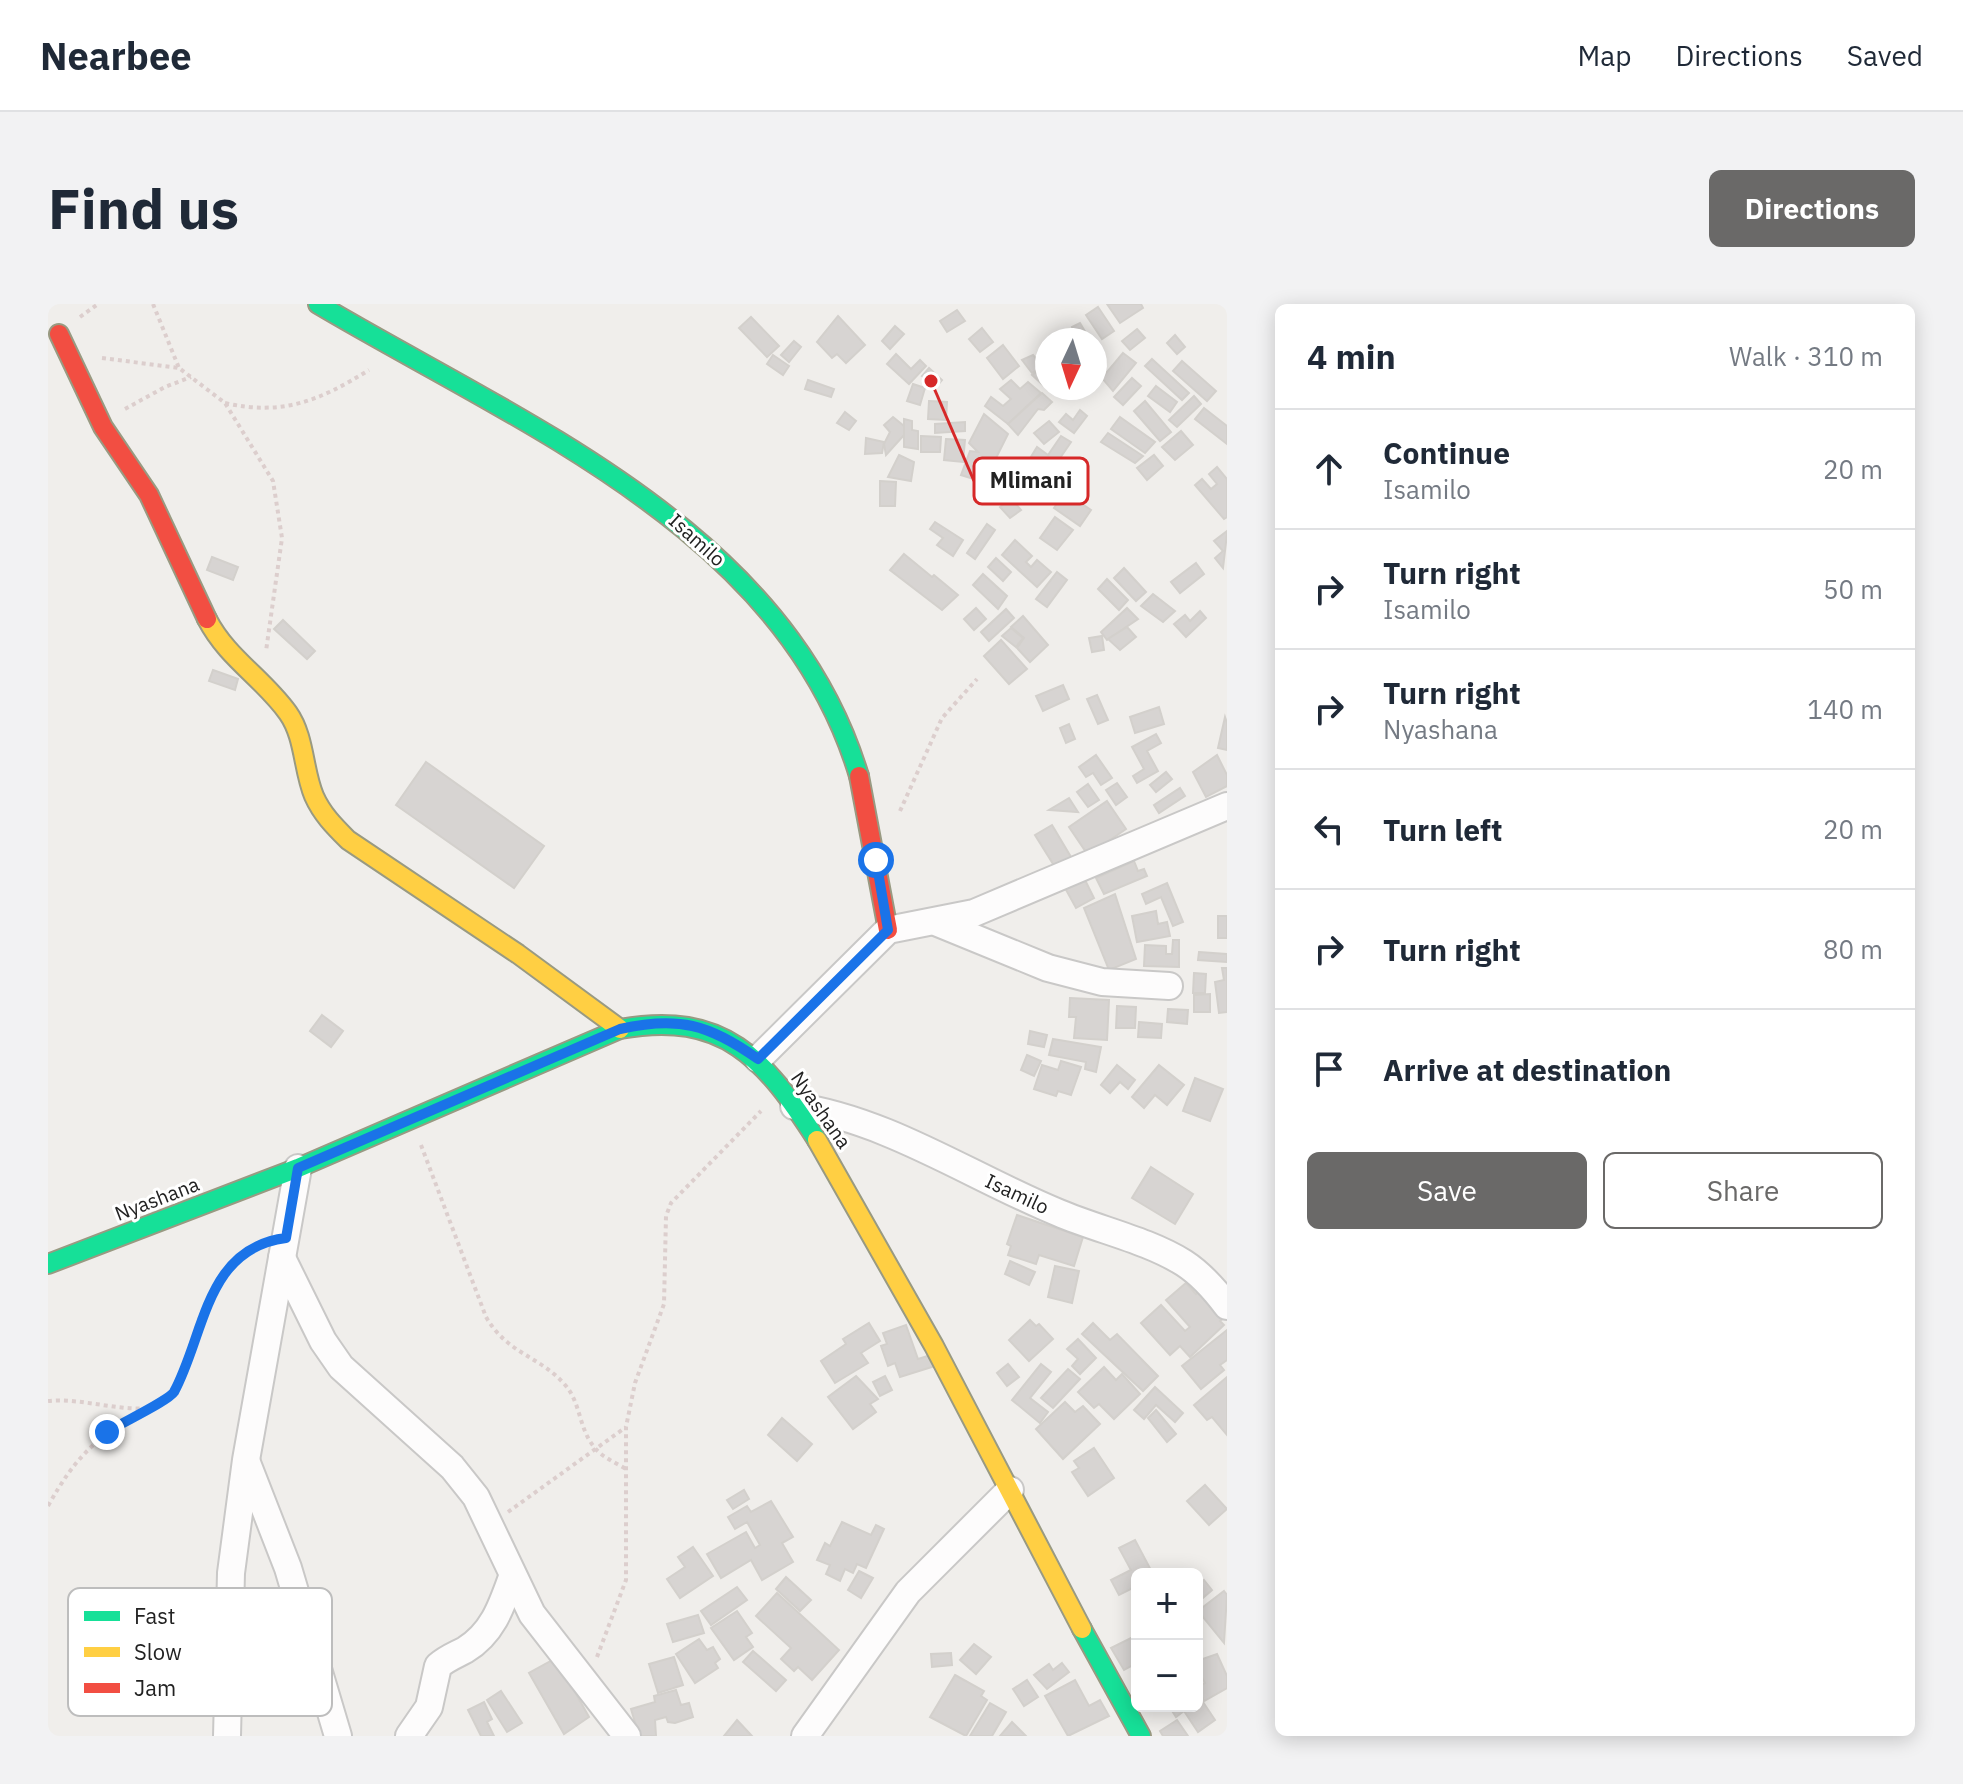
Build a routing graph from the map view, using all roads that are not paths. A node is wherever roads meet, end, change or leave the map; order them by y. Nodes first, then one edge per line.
1 (318, 304) edge
2 (59, 334) dead end
3 (1227, 806) edge
4 (938, 923) junction
5 (888, 930) junction
6 (1169, 986) dead end
7 (620, 1029) junction
8 (758, 1059) junction
9 (787, 1097) junction
10 (298, 1168) junction
11 (284, 1248) junction
12 (48, 1264) edge
13 (1227, 1306) edge
14 (246, 1460) junction
15 (1010, 1490) junction
16 (512, 1577) junction
17 (231, 1588) edge
18 (294, 1588) edge
19 (227, 1716) edge
20 (332, 1716) edge
21 (227, 1736) edge
22 (338, 1736) edge
23 (409, 1736) edge
24 (627, 1736) edge
25 (805, 1736) edge
26 (1141, 1736) edge

1 - 5 street, Isamilo
2 - 7 street
3 - 4 street
4 - 5 street
4 - 6 street
5 - 8 street
7 - 8 street, Nyashana
7 - 10 street, Nyashana
8 - 9 street, Nyashana
9 - 13 street, Isamilo
9 - 15 street, Nyashana
10 - 11 street
10 - 12 street, Nyashana
11 - 14 street
11 - 16 street
14 - 17 street
14 - 18 street
15 - 25 street
15 - 26 street, Nyashana
16 - 23 street
16 - 24 street
19 - 21 street
20 - 22 street

